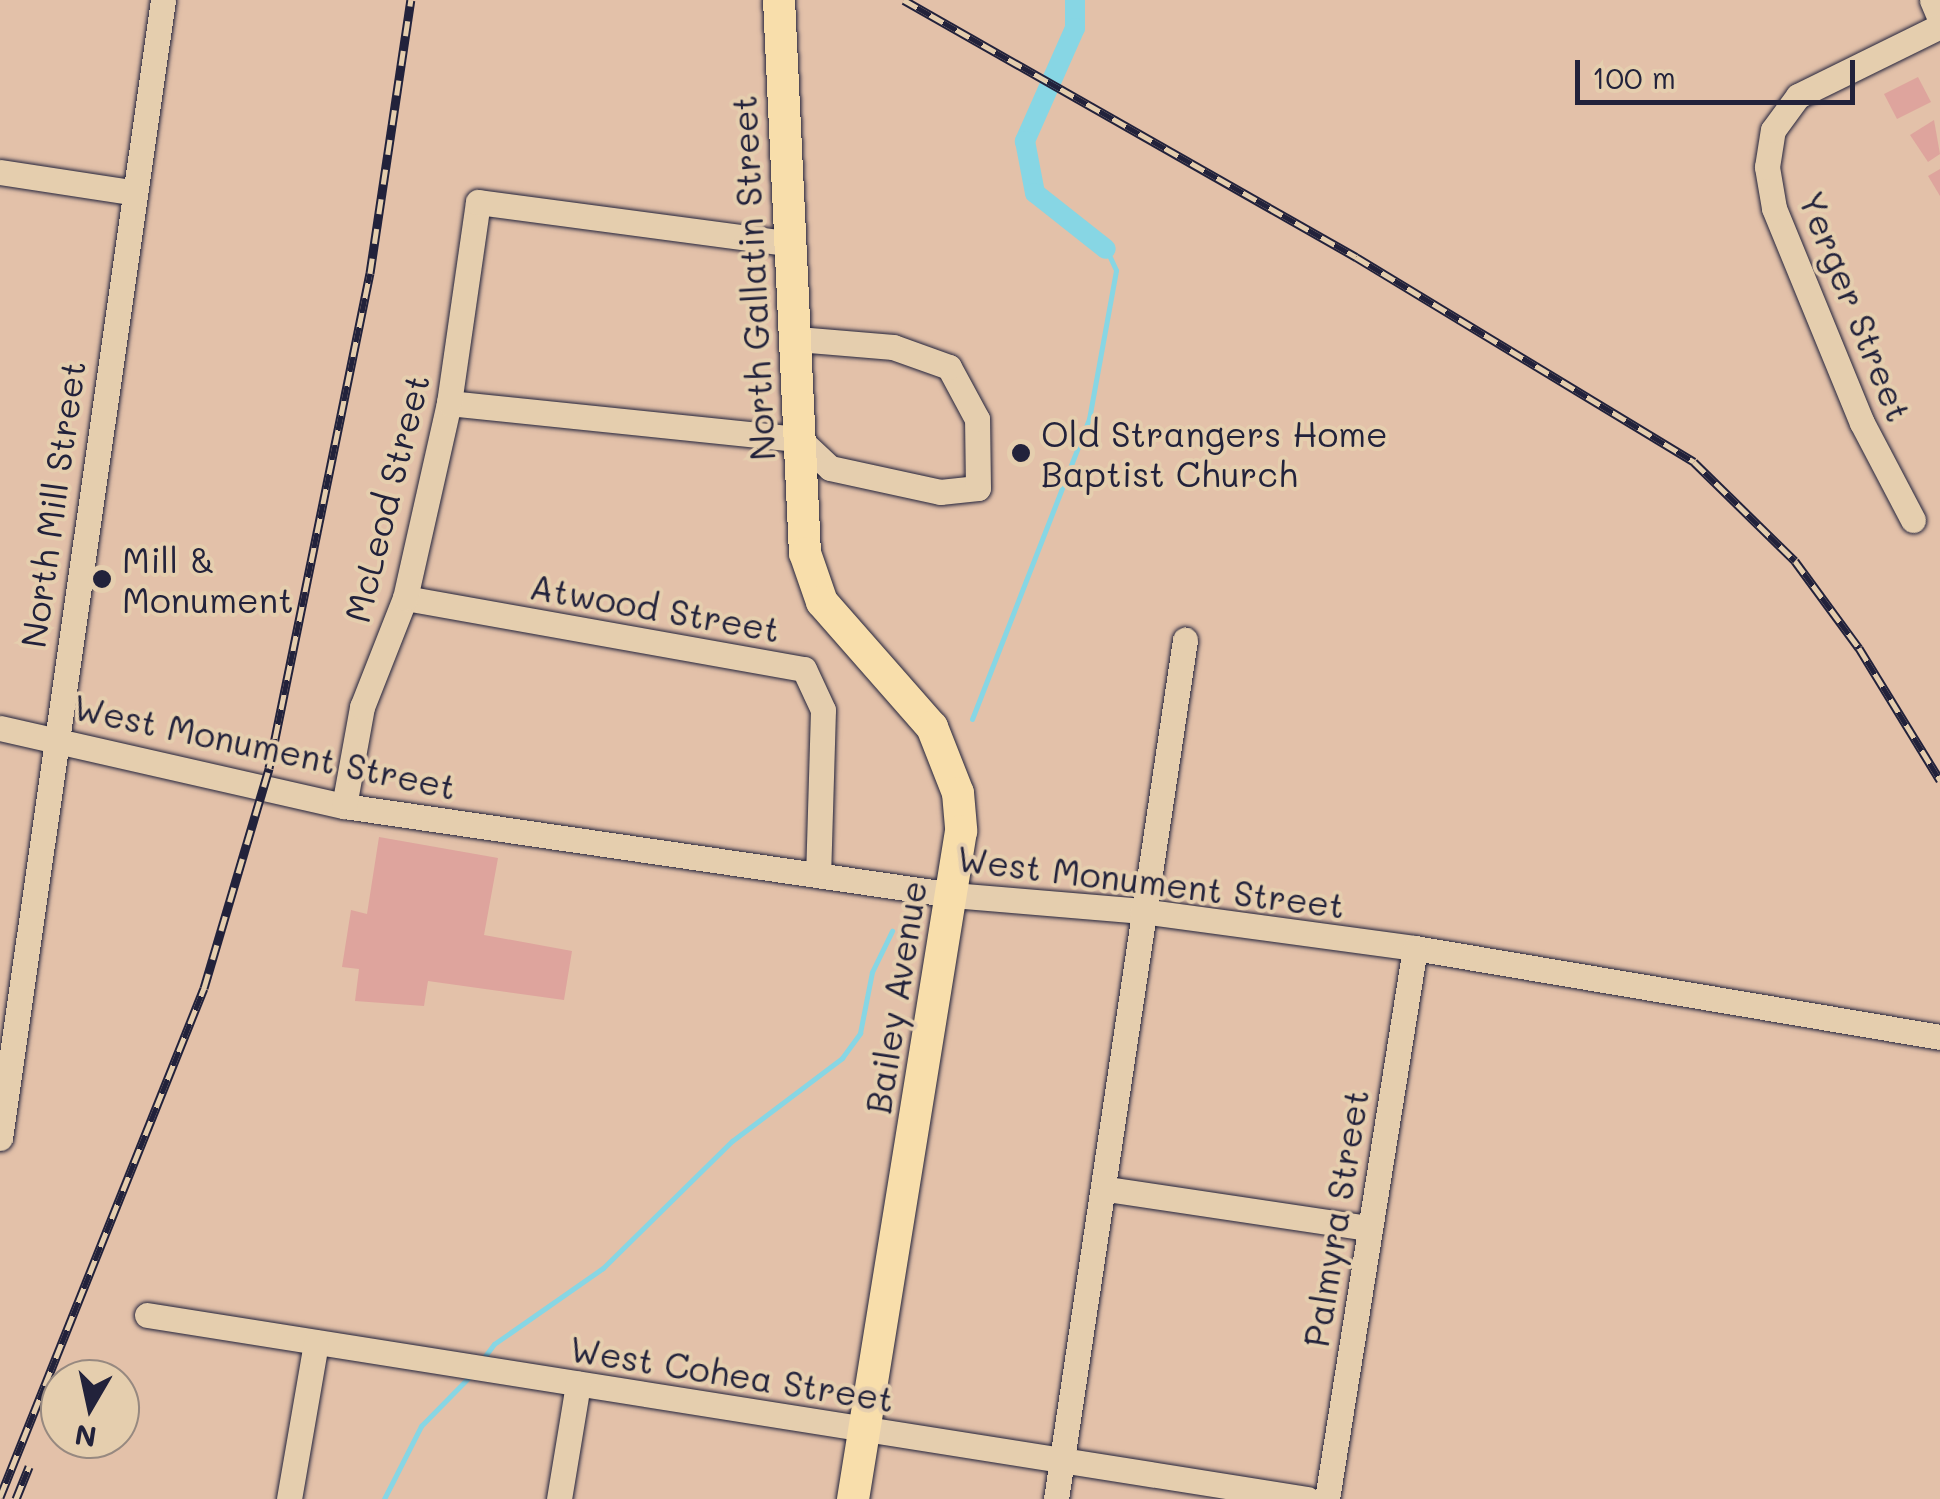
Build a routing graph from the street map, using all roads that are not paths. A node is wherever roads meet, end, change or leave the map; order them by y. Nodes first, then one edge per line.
1 (163, 0) edge
2 (779, 0) edge
3 (1932, 0) edge
4 (1940, 18) edge
5 (1940, 26) edge
6 (0, 172) edge
7 (130, 192) junction
8 (790, 244) junction
9 (797, 339) junction
10 (448, 403) junction
11 (798, 440) junction
12 (1913, 520) dead end
13 (806, 552) joint
14 (405, 598) junction
15 (1185, 640) dead end
16 (0, 728) edge
17 (56, 737) junction
18 (344, 806) junction
19 (818, 875) junction
20 (953, 895) junction
21 (1142, 911) junction
22 (1415, 948) junction
23 (1940, 1037) edge
24 (6, 1058) edge
25 (0, 1138) edge
26 (1106, 1189) junction
27 (1368, 1228) junction
28 (146, 1315) dead end
29 (316, 1342) junction
30 (578, 1384) junction
31 (864, 1430) junction
32 (1062, 1462) junction
33 (290, 1499) edge
34 (559, 1499) edge
35 (853, 1499) edge
36 (1056, 1499) edge
37 (1306, 1499) edge
38 (1328, 1499) edge

1 - 7 street, North Mill Street
2 - 8 main road, North Gallatin Street
3 - 4 street
5 - 12 street, Yerger Street
6 - 7 street
7 - 17 street, North Mill Street
8 - 9 main road, North Gallatin Street
8 - 10 street, McLeod Street
9 - 11 main road, North Gallatin Street
9 - 11 street
10 - 11 street
10 - 14 street, McLeod Street
11 - 13 main road, North Gallatin Street
13 - 20 main road, Bailey Avenue
14 - 18 street, McLeod Street
14 - 19 street, Atwood Street
15 - 21 street
16 - 17 street, West Monument Street
17 - 18 street, West Monument Street
17 - 24 street, North Mill Street
18 - 19 street, West Monument Street
19 - 20 street, West Monument Street
20 - 21 street, West Monument Street
20 - 31 main road, Bailey Avenue
21 - 22 street, West Monument Street
21 - 26 street
22 - 23 street, West Monument Street
22 - 27 street, Palmyra Street
24 - 25 street, North Mill Street
26 - 27 street
26 - 32 street
27 - 38 street, Palmyra Street
28 - 29 street, West Cohea Street
29 - 30 street, West Cohea Street
29 - 33 street
30 - 31 street, West Cohea Street
30 - 34 street
31 - 32 street, West Cohea Street
31 - 35 main road, Bailey Avenue
32 - 36 street
32 - 37 street, West Cohea Street

